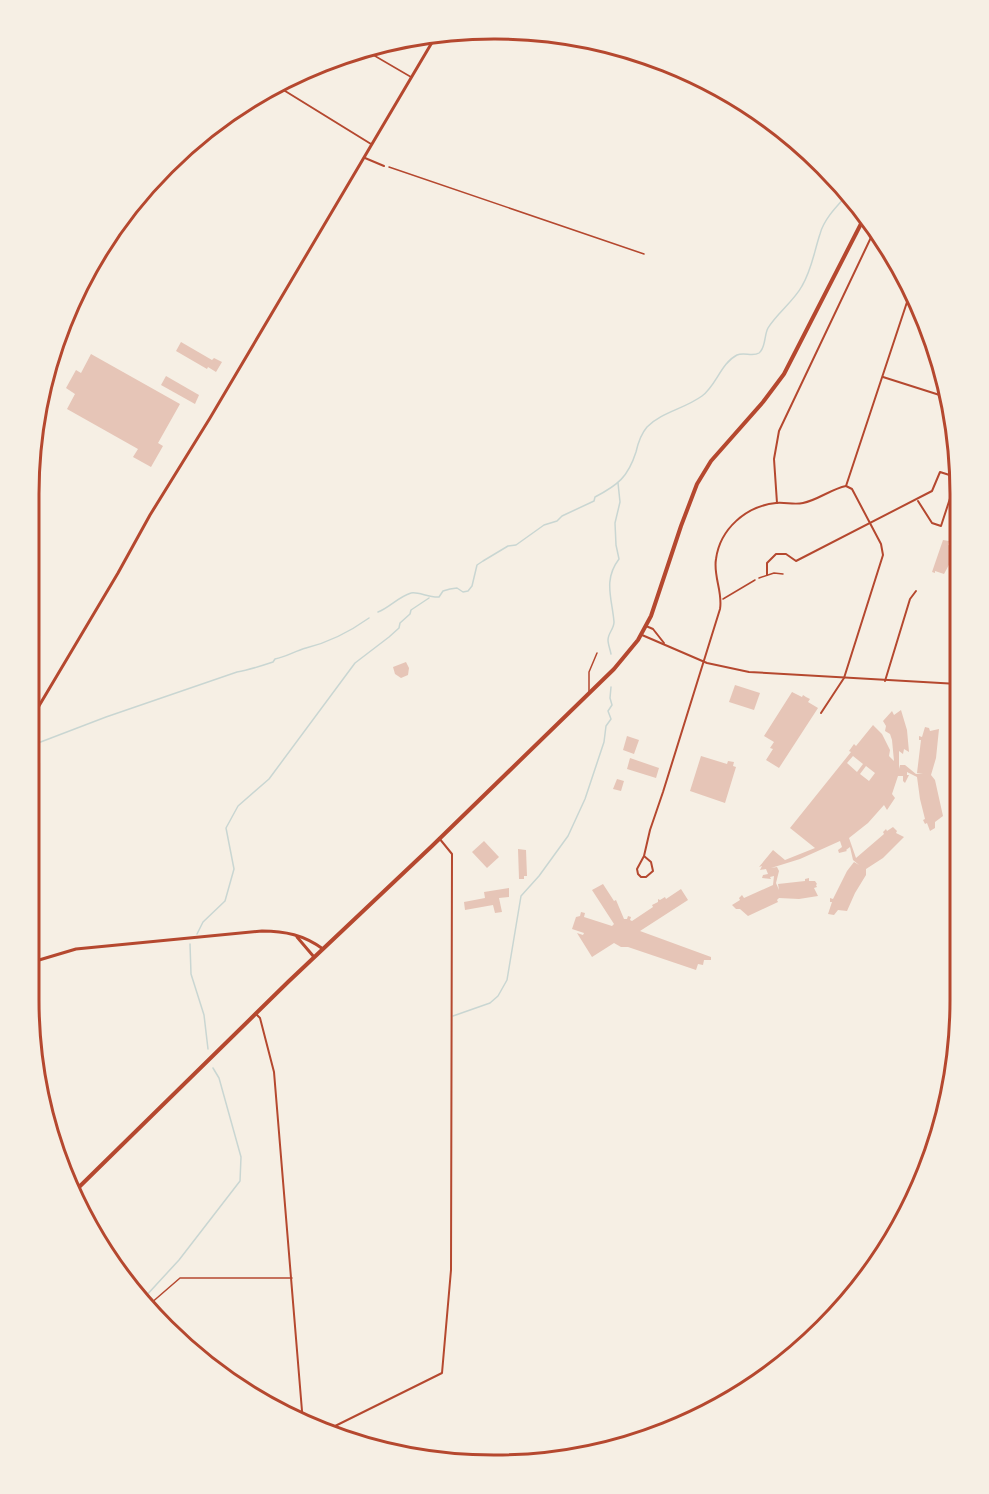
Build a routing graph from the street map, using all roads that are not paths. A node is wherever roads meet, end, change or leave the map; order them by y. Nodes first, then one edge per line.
1 (431, 44) edge
2 (375, 55) edge
3 (411, 77) junction
4 (284, 91) edge
5 (371, 144) junction
6 (364, 157) junction
7 (384, 166) road end
8 (861, 224) edge
9 (871, 238) edge
10 (907, 302) edge
11 (883, 377) junction
12 (938, 395) edge
13 (949, 475) edge
14 (846, 486) junction
15 (917, 500) junction
16 (950, 501) edge
17 (777, 503) junction
18 (870, 524) junction
19 (783, 574) dead end
20 (767, 575) junction
21 (759, 578) road end
22 (916, 591) dead end
23 (646, 626) junction
24 (641, 635) junction
25 (664, 643) junction
26 (597, 653) dead end
27 (703, 661) junction
28 (844, 678) junction
29 (885, 681) junction
30 (950, 684) edge
31 (589, 692) junction
32 (39, 706) edge
33 (821, 713) dead end
34 (439, 838) junction
35 (644, 856) junction
36 (296, 935) junction
37 (324, 949) junction
38 (315, 957) junction
39 (39, 960) edge
40 (256, 1014) junction
41 (80, 1187) edge
42 (292, 1278) junction
43 (153, 1301) edge
44 (302, 1412) edge
45 (335, 1426) edge

1 - 3 street
2 - 3 lane
3 - 5 street
4 - 5 street
5 - 6 street
6 - 7 street
6 - 32 street
8 - 23 main road
9 - 17 street
10 - 11 street
11 - 12 street
11 - 14 street
13 - 15 street
14 - 17 street
14 - 18 street
15 - 16 street
15 - 18 street
17 - 27 street
18 - 20 street
18 - 28 street
19 - 20 lane
20 - 21 lane
22 - 29 street
23 - 24 main road
23 - 25 street
24 - 25 street
24 - 31 main road
25 - 27 street
26 - 31 lane
27 - 28 street
27 - 35 street
28 - 29 street
28 - 33 street
29 - 30 street
31 - 34 main road
34 - 37 main road
34 - 45 street
35 - 35 street
36 - 37 street
36 - 38 street
36 - 39 street
37 - 38 main road
38 - 40 main road
40 - 41 main road
40 - 42 street
42 - 43 lane
42 - 44 street

